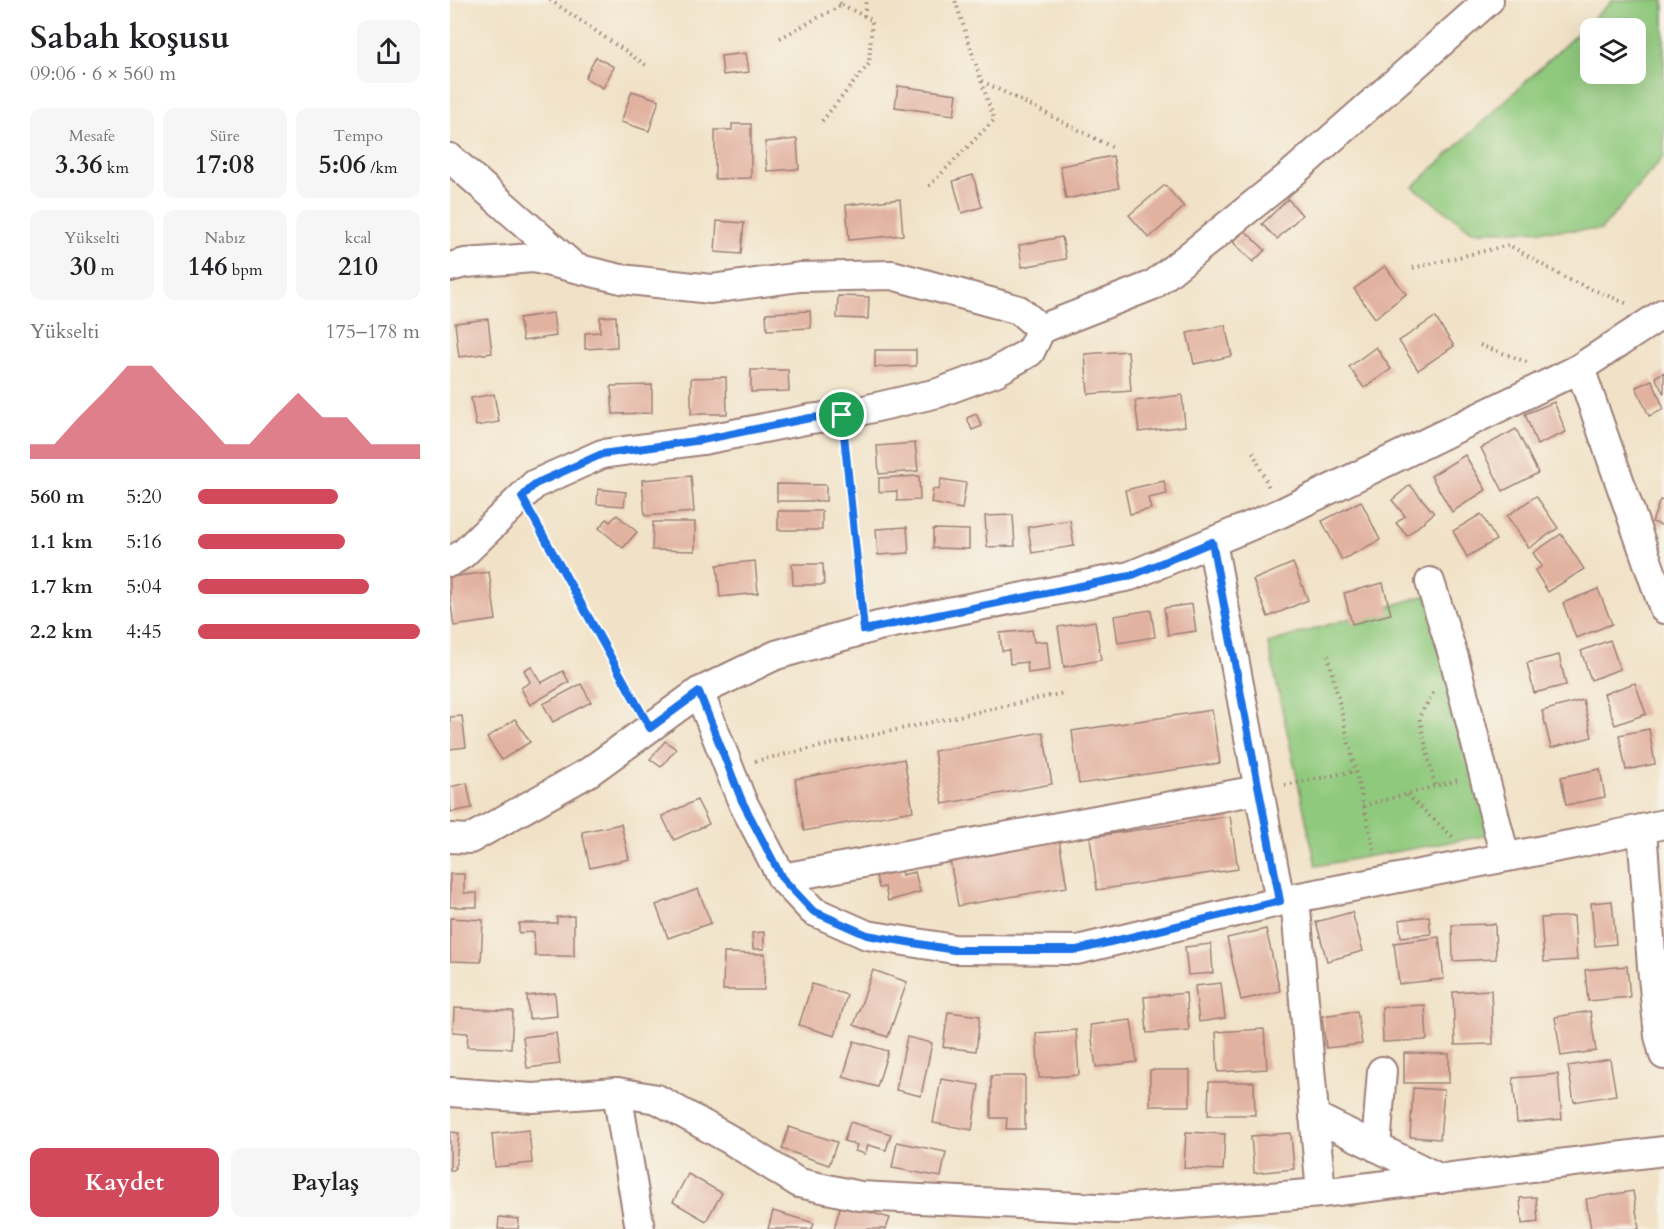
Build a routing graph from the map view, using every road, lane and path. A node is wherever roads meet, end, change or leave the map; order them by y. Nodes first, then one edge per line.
1 (550, 0) edge
2 (836, 0) edge
3 (866, 0) edge
4 (955, 0) edge
5 (1489, 0) edge
6 (842, 5) junction
7 (864, 16) junction
8 (780, 38) dead end
9 (647, 66) dead end
10 (981, 81) junction
11 (822, 121) dead end
12 (1114, 148) dead end
13 (450, 158) edge
14 (929, 186) dead end
15 (450, 267) edge
16 (576, 268) junction
17 (1413, 268) dead end
18 (1662, 315) edge
19 (1041, 329) junction
20 (1480, 345) dead end
21 (1572, 372) junction
22 (842, 415) junction
23 (1253, 452) dead end
24 (522, 497) junction
25 (1281, 513) junction
26 (1212, 542) junction
27 (450, 562) edge
28 (1430, 582) dead end
29 (1662, 595) edge
30 (864, 630) junction
31 (1328, 655) dead end
32 (1454, 658) junction
33 (699, 692) junction
34 (1064, 693) dead end
35 (650, 728) junction
36 (728, 766) junction
37 (1355, 771) junction
38 (1485, 772) junction
39 (1434, 786) junction
40 (1258, 790) junction
41 (1406, 794) junction
42 (1363, 806) junction
43 (1653, 826) edge
44 (450, 838) edge
45 (1492, 860) junction
46 (782, 878) junction
47 (1381, 881) junction
48 (1287, 899) junction
49 (1664, 1055) edge
50 (1382, 1071) dead end
51 (450, 1092) edge
52 (617, 1092) junction
53 (1314, 1116) junction
54 (1376, 1147) junction
55 (1664, 1151) edge
56 (1441, 1179) junction
57 (1321, 1193) junction
58 (634, 1196) junction
59 (616, 1229) edge
60 (640, 1229) edge

1 - 9 path
2 - 6 path
3 - 7 path
4 - 10 path
5 - 19 street
6 - 7 path
6 - 8 path
7 - 11 path
10 - 12 path
10 - 14 path
13 - 16 street
15 - 16 street
16 - 19 street
17 - 18 path
18 - 21 street
19 - 22 street
20 - 21 path
21 - 25 street
21 - 29 street
22 - 24 street
22 - 30 path
23 - 25 path
24 - 27 street
24 - 35 path
25 - 26 street
26 - 30 street
26 - 40 street
28 - 32 street
30 - 33 street
31 - 37 path
32 - 38 street
32 - 39 path
33 - 35 street
33 - 36 street
34 - 36 path
35 - 44 street
36 - 46 street
37 - 40 path
37 - 42 path
38 - 39 path
38 - 45 street
39 - 41 path
40 - 46 street
40 - 48 street
41 - 42 path
41 - 45 path
42 - 47 path
43 - 45 street
43 - 49 street
45 - 47 street
46 - 48 street
47 - 48 street
48 - 53 street
50 - 54 street
51 - 52 street
52 - 57 street
52 - 58 street
53 - 54 street
53 - 57 street
54 - 56 street
55 - 56 street
56 - 57 street
58 - 59 street
58 - 60 street

